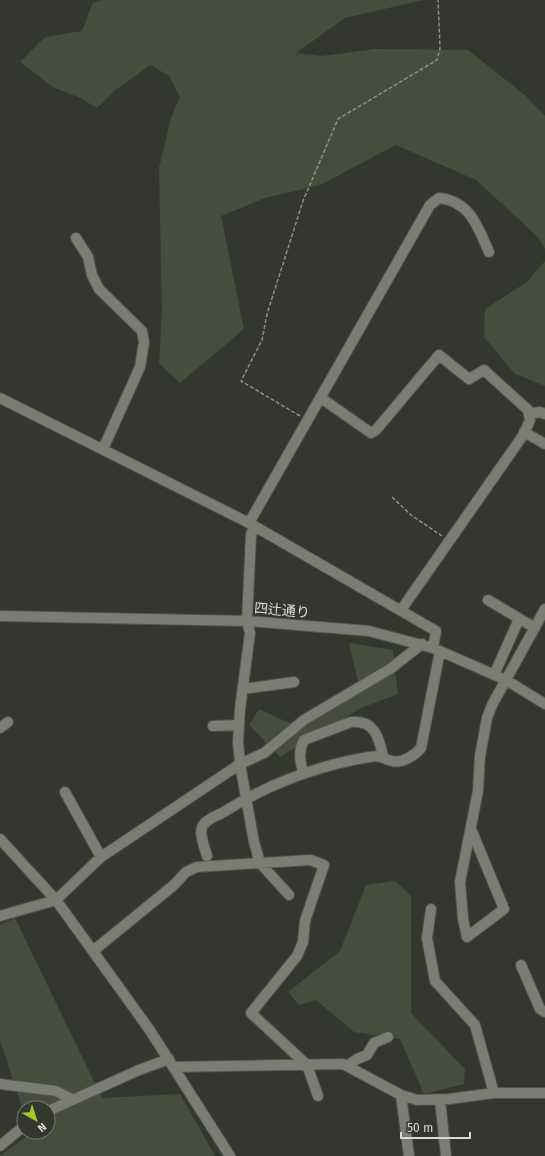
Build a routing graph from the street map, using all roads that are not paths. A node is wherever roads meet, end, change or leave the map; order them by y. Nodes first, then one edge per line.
1 (76, 238) dead end
2 (489, 252) dead end
3 (0, 398) edge
4 (321, 398) junction
5 (529, 414) junction
6 (545, 414) edge
7 (524, 432) junction
8 (545, 444) edge
9 (103, 448) junction
10 (251, 524) junction
11 (488, 600) dead end
12 (545, 609) edge
13 (401, 610) junction
14 (0, 616) edge
15 (519, 619) junction
16 (247, 621) junction
17 (535, 628) junction
18 (422, 644) junction
19 (436, 650) junction
20 (494, 675) junction
21 (506, 680) junction
22 (294, 682) dead end
23 (243, 689) junction
24 (545, 704) edge
25 (239, 725) junction
26 (213, 726) dead end
27 (383, 756) junction
28 (240, 764) junction
29 (302, 772) junction
30 (65, 792) dead end
31 (246, 798) junction
32 (471, 829) junction
33 (0, 838) edge
34 (207, 856) dead end
35 (101, 857) junction
36 (260, 863) junction
37 (289, 894) dead end
38 (56, 900) junction
39 (431, 909) dead end
40 (0, 916) edge
41 (93, 951) junction
42 (521, 964) dead end
43 (545, 1012) edge
44 (388, 1037) dead end
45 (172, 1063) junction
46 (307, 1065) junction
47 (347, 1066) junction
48 (0, 1084) edge
49 (494, 1093) junction
50 (545, 1093) edge
51 (401, 1095) junction
52 (318, 1096) dead end
53 (73, 1100) junction
54 (440, 1100) junction
55 (56, 1107) edge
56 (16, 1133) edge
57 (0, 1146) edge
58 (230, 1156) edge
59 (409, 1156) edge
60 (446, 1156) edge

1 - 9 street
2 - 4 street
3 - 9 street
4 - 5 street
4 - 10 street
5 - 6 street
5 - 7 street
7 - 8 street
7 - 13 street
9 - 10 street
10 - 13 street
10 - 16 street
11 - 15 street
12 - 17 street
13 - 19 street
14 - 16 street, 四辻通り
15 - 17 street
15 - 20 street
16 - 18 street, 四辻通り
16 - 23 street
17 - 21 street
18 - 19 street, 四辻通り
18 - 28 street
19 - 20 street, 四辻通り
19 - 27 street
20 - 21 street, 四辻通り
21 - 24 street, 四辻通り
21 - 32 street
22 - 23 street
23 - 25 street
25 - 26 street
25 - 28 street
27 - 29 street
27 - 29 street
28 - 31 street
28 - 35 street
29 - 31 street
30 - 35 street
31 - 34 street
31 - 36 street
32 - 32 street
33 - 38 street
35 - 38 street
36 - 37 street
36 - 41 street
36 - 46 street
38 - 40 street
38 - 41 street
39 - 49 street
41 - 45 street
42 - 43 street
44 - 47 street
45 - 46 street
45 - 53 street
45 - 58 street
46 - 47 street
46 - 52 street
47 - 51 street
48 - 53 street
49 - 50 street
49 - 54 street
51 - 54 street
51 - 59 street
53 - 55 street
54 - 60 street
56 - 57 street

